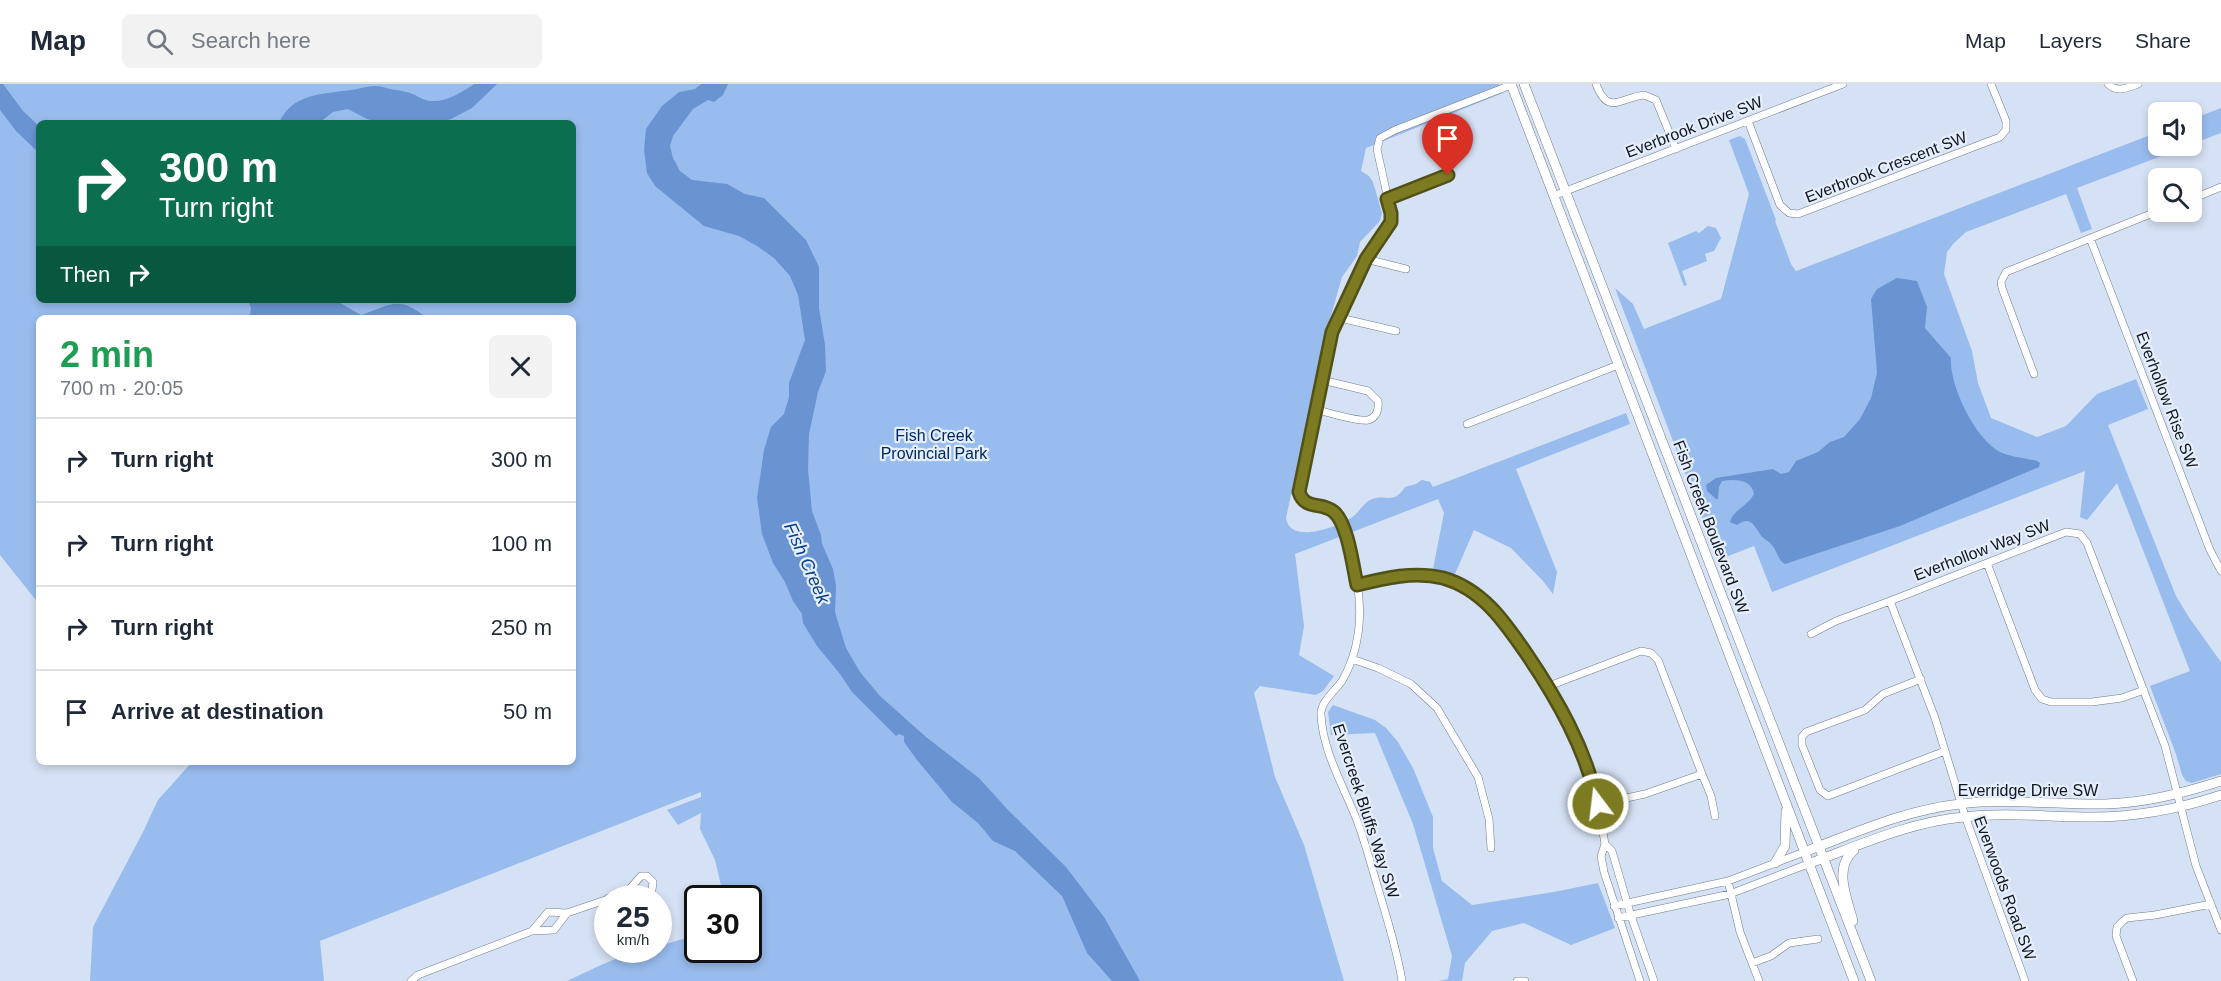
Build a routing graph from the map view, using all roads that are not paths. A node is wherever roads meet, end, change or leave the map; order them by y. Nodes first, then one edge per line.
1 (1511, 84) edge
2 (1524, 84) edge
3 (1596, 84) edge
4 (1843, 84) edge
5 (1991, 84) edge
6 (2108, 84) edge
7 (2138, 84) edge
8 (1748, 121) junction
9 (1676, 148) junction
10 (1448, 175) dead end
11 (2221, 187) edge
12 (1566, 191) junction
13 (2202, 195) edge
14 (1554, 196) junction
15 (1387, 199) junction
16 (2148, 215) edge
17 (2090, 238) junction
18 (1366, 259) junction
19 (1406, 269) dead end
20 (1340, 318) junction
21 (1396, 331) dead end
22 (1618, 365) junction
23 (2034, 374) dead end
24 (1322, 380) junction
25 (1316, 410) junction
26 (1467, 424) dead end
27 (1691, 517) junction
28 (1679, 522) junction
29 (1987, 563) junction
30 (2221, 571) edge
31 (1357, 585) junction
32 (1890, 600) junction
33 (1811, 634) dead end
34 (1352, 659) junction
35 (1921, 679) junction
36 (1548, 686) junction
37 (2144, 690) junction
38 (1945, 752) junction
39 (1702, 774) junction
40 (2221, 782) edge
41 (2179, 794) junction
42 (2221, 795) edge
43 (1598, 804) junction
44 (1961, 804) junction
45 (2075, 804) junction
46 (1786, 806) junction
47 (2182, 807) junction
48 (1715, 816) dead end
49 (1965, 816) junction
50 (2075, 817) junction
51 (1872, 840) junction
52 (1605, 844) junction
53 (1820, 846) junction
54 (1491, 848) dead end
55 (1804, 852) junction
56 (1825, 858) junction
57 (1775, 863) junction
58 (1808, 864) junction
59 (1728, 881) junction
60 (1730, 894) junction
61 (1627, 903) junction
62 (594, 904) edge
63 (2211, 904) junction
64 (1614, 906) junction
65 (567, 913) junction
66 (1631, 916) junction
67 (1618, 918) junction
68 (532, 930) junction
69 (2221, 930) edge
70 (1818, 939) dead end
71 (1863, 961) junction
72 (1752, 963) junction
73 (411, 981) edge
74 (1402, 981) edge
75 (1517, 981) edge
76 (1525, 981) edge
77 (1640, 981) edge
78 (1654, 981) edge
79 (1759, 981) edge
80 (1854, 981) edge
81 (1871, 981) edge
82 (2025, 981) edge
83 (2133, 981) edge

1 - 14 main road, Fish Creek Boulevard SW
1 - 15 street
2 - 12 main road, Fish Creek Boulevard SW
3 - 9 street
4 - 8 street, Everbrook Drive SW
5 - 8 street, Everbrook Crescent SW
6 - 7 street
8 - 9 street, Everbrook Drive SW
9 - 12 street, Everbrook Drive SW
10 - 15 street
11 - 13 street
12 - 14 street, Everbrook Drive SW
12 - 27 main road, Fish Creek Boulevard SW
14 - 22 main road, Fish Creek Boulevard SW
15 - 18 street
16 - 17 street
17 - 23 street
17 - 30 street, Everhollow Rise SW
18 - 19 street
18 - 20 street
20 - 21 street
20 - 24 street
22 - 26 street
22 - 28 main road, Fish Creek Boulevard SW
24 - 25 street
24 - 25 street
25 - 31 street, Evercreek Bluffs Way SW
27 - 28 street
27 - 53 main road, Fish Creek Boulevard SW
28 - 46 main road, Fish Creek Boulevard SW
29 - 32 street, Everhollow Way SW
29 - 37 street
29 - 37 street, Everhollow Way SW
31 - 34 street, Evercreek Bluffs Way SW
31 - 36 street
32 - 33 street, Everhollow Way SW
32 - 35 street
34 - 54 street
34 - 74 street, Evercreek Bluffs Way SW
35 - 38 street
35 - 38 street
36 - 39 street
36 - 43 street
37 - 41 street, Everhollow Way SW
38 - 44 street
39 - 43 street
39 - 48 street
40 - 41 main road, Everridge Drive SW
41 - 45 main road, Everridge Drive SW
41 - 47 street, Everhollow Way SW
42 - 47 main road, Everridge Drive SW
43 - 52 street
44 - 45 main road, Everridge Drive SW
44 - 49 street, Everwoods Road SW
44 - 53 main road, Everridge Drive SW
45 - 50 main road
46 - 55 main road, Fish Creek Boulevard SW
46 - 57 main road
47 - 50 main road, Everridge Drive SW
47 - 63 street, Everhollow Way SW
49 - 50 main road, Everridge Drive SW
49 - 51 main road, Everridge Drive SW
49 - 82 street, Everwoods Road SW
51 - 56 main road, Everridge Drive SW
51 - 71 main road
52 - 61 street
52 - 64 street
53 - 55 main road, Everridge Drive SW
53 - 56 main road, Fish Creek Boulevard SW
55 - 57 street
55 - 58 main road, Fish Creek Boulevard SW
56 - 58 main road, Everridge Drive SW
56 - 71 main road, Fish Creek Boulevard SW
57 - 59 street
58 - 60 street
58 - 80 main road, Fish Creek Boulevard SW
59 - 60 street
59 - 61 street
60 - 66 street
60 - 72 street
61 - 64 street
61 - 66 street
62 - 65 street
63 - 69 street, Everhollow Way SW
63 - 83 street
64 - 67 street
65 - 68 street
65 - 68 street
66 - 67 street
66 - 78 street
67 - 77 street
68 - 73 street
70 - 72 street
71 - 81 main road, Fish Creek Boulevard SW
72 - 79 street
75 - 76 street

